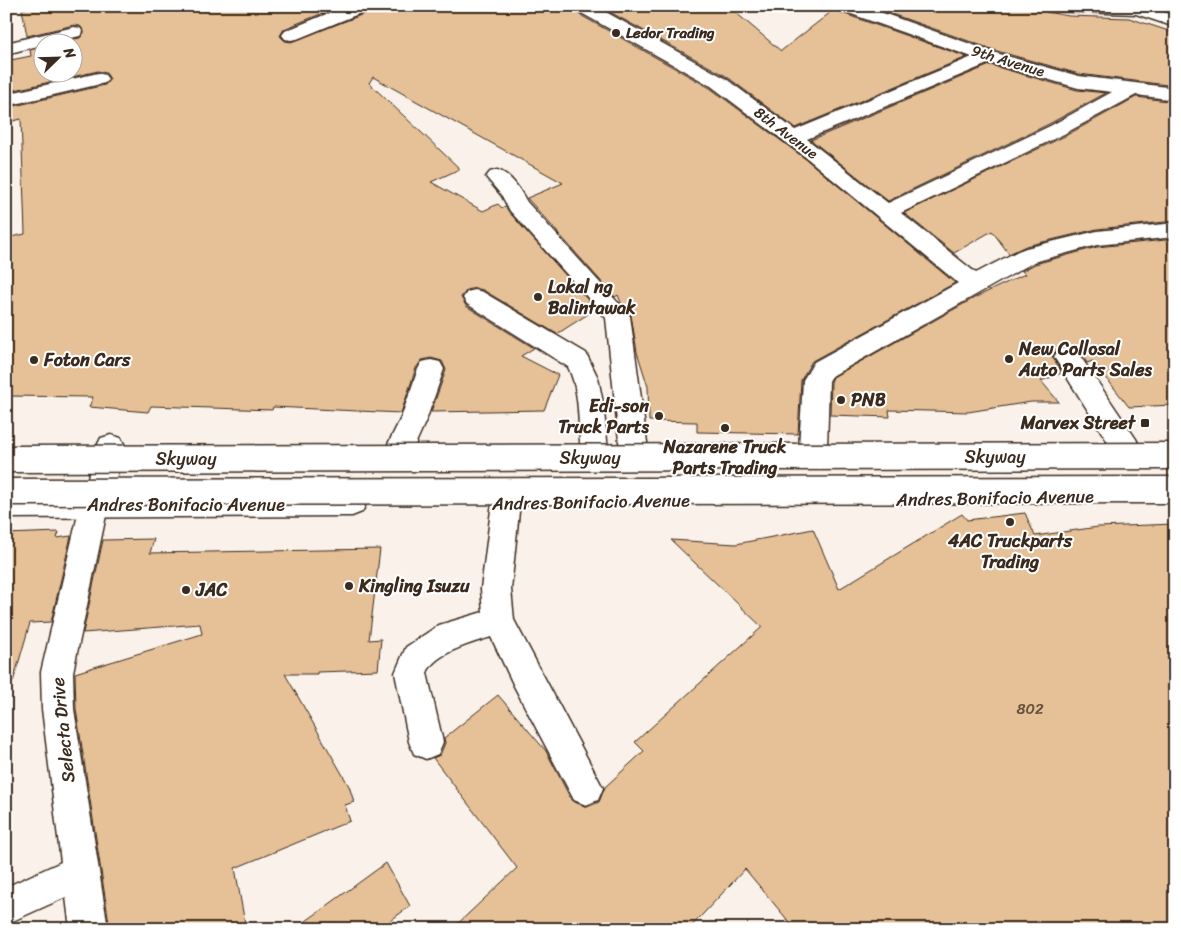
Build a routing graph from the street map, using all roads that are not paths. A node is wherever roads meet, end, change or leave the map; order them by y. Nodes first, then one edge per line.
1 (362, 6) edge
2 (582, 6) edge
3 (846, 6) edge
4 (1053, 6) edge
5 (1142, 7) edge
6 (1175, 22) edge
7 (291, 36) dead end
8 (32, 42) edge
9 (6, 49) edge
10 (988, 57) junction
11 (98, 79) dead end
12 (1132, 88) junction
13 (1175, 94) edge
14 (6, 100) edge
15 (794, 138) junction
16 (497, 177) dead end
17 (886, 212) junction
18 (1175, 230) edge
19 (974, 284) junction
20 (475, 298) dead end
21 (1067, 357) dead end
22 (431, 369) dead end
23 (111, 446) junction
24 (1126, 446) junction
25 (1175, 446) edge
26 (6, 448) edge
27 (400, 448) junction
28 (813, 449) junction
29 (594, 450) junction
30 (634, 450) junction
31 (1175, 456) edge
32 (6, 459) edge
33 (1175, 490) edge
34 (6, 492) edge
35 (1175, 496) edge
36 (506, 502) junction
37 (6, 506) edge
38 (94, 506) junction
39 (499, 621) junction
40 (426, 742) dead end
41 (586, 788) dead end
42 (80, 872) junction
43 (6, 906) edge
44 (90, 929) edge

1 - 7 main road
2 - 15 main road, 8th Avenue
3 - 10 main road, 9th Avenue
4 - 5 main road
5 - 6 main road
8 - 9 main road
10 - 12 main road, 9th Avenue
10 - 15 main road
11 - 14 main road
12 - 13 main road, 9th Avenue
12 - 17 main road
15 - 17 main road, 8th Avenue
16 - 30 main road
17 - 19 main road, 8th Avenue
18 - 19 main road
19 - 28 main road
20 - 29 main road
21 - 24 main road
22 - 27 main road
23 - 26 main road
23 - 27 main road
23 - 38 main road, Selecta Drive
24 - 25 main road
24 - 28 main road
27 - 29 main road
28 - 30 main road
29 - 30 main road
31 - 32 main road, Skyway, bridge
33 - 34 main road, Skyway, bridge
35 - 36 main road, Andres Bonifacio Avenue
36 - 38 main road, Andres Bonifacio Avenue
36 - 39 main road
37 - 38 main road, Andres Bonifacio Avenue
38 - 42 main road, Selecta Drive
39 - 40 main road
39 - 41 main road
42 - 43 main road
42 - 44 main road, Selecta Drive

